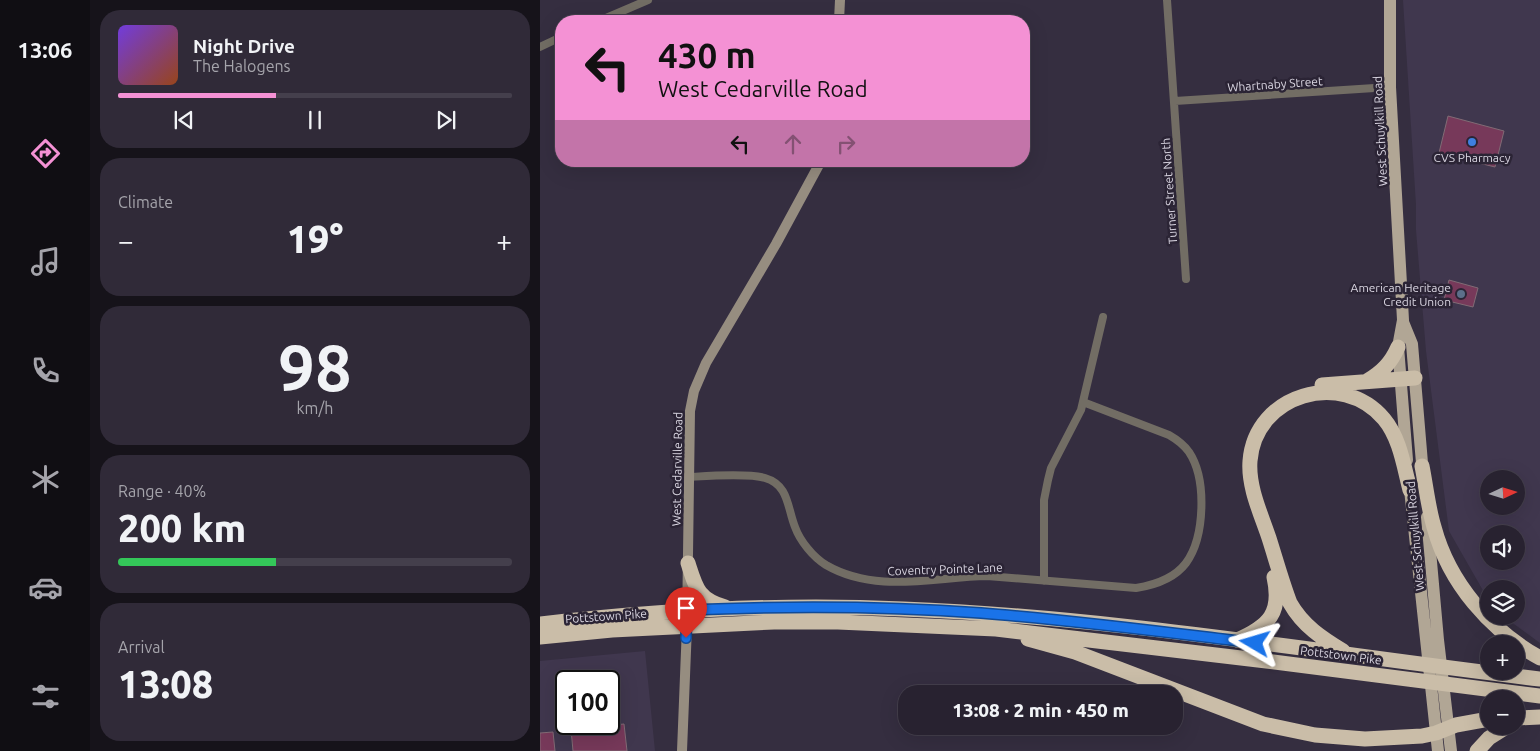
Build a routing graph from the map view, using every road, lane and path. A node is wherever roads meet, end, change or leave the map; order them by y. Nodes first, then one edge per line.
1 (648, 0) edge
2 (840, 0) edge
3 (1167, 0) edge
4 (1390, 0) edge
5 (613, 15) edge
6 (839, 15) edge
7 (555, 40) edge
8 (540, 46) edge
9 (1390, 88) junction
10 (1175, 101) junction
11 (818, 167) edge
12 (1186, 280) dead end
13 (1103, 317) dead end
14 (1403, 320) junction
15 (1398, 346) junction
16 (1408, 379) junction
17 (1366, 382) junction
18 (1083, 402) junction
19 (1422, 466) junction
20 (689, 477) junction
21 (1410, 490) junction
22 (688, 563) junction
23 (1044, 580) junction
24 (731, 608) junction
25 (687, 610) junction
26 (540, 624) edge
27 (686, 626) junction
28 (996, 629) junction
29 (540, 637) edge
30 (1237, 640) junction
31 (1346, 654) junction
32 (1540, 658) edge
33 (1540, 679) edge
34 (1540, 696) edge
35 (1480, 721) edge
36 (1442, 731) junction
37 (1494, 735) edge
38 (682, 751) edge
39 (1438, 751) edge
40 (1451, 751) edge
41 (1477, 751) edge

1 - 5 street
2 - 6 street
3 - 10 street
4 - 9 main road, West Schuylkill Road
7 - 8 street
9 - 10 street, Whartnaby Street
9 - 14 main road, West Schuylkill Road
10 - 12 street, Turner Street North
11 - 20 street, West Cedarville Road
13 - 18 street
14 - 15 main road, West Schuylkill Road
14 - 16 main road, West Schuylkill Road
15 - 16 main road, West Schuylkill Road
15 - 17 highway
16 - 17 highway
16 - 19 main road, West Schuylkill Road
16 - 21 main road, West Schuylkill Road
17 - 30 highway
18 - 23 street
18 - 23 street, Coventry Pointe Lane
19 - 32 highway
19 - 36 main road, West Schuylkill Road
20 - 22 street, West Cedarville Road
20 - 23 street, Coventry Pointe Lane
21 - 31 highway
21 - 36 main road, West Schuylkill Road
22 - 24 highway
22 - 25 street, West Cedarville Road
24 - 25 highway, Pottstown Pike
24 - 30 highway, Pottstown Pike
25 - 26 highway, Pottstown Pike
25 - 27 street, West Cedarville Road
27 - 28 highway, Pottstown Pike
27 - 29 highway, Pottstown Pike
27 - 38 street, West Cedarville Road
28 - 34 highway, Pottstown Pike
28 - 36 highway
30 - 31 highway, Pottstown Pike
31 - 33 highway, Pottstown Pike
35 - 36 highway
36 - 39 main road, West Schuylkill Road
36 - 40 main road, West Schuylkill Road
37 - 41 highway

